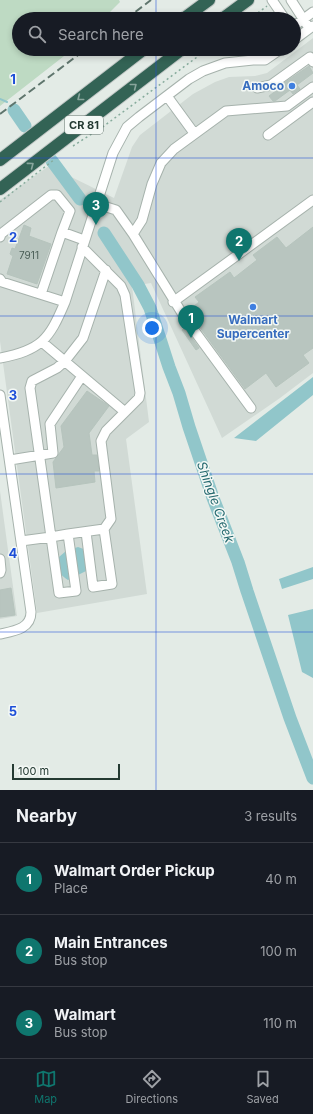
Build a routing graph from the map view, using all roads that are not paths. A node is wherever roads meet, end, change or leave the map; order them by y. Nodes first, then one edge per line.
1 (208, 0) edge
2 (248, 0) edge
3 (291, 0) edge
4 (272, 1) edge
5 (192, 12) edge
6 (232, 12) edge
7 (281, 12) edge
8 (299, 12) edge
9 (313, 12) edge
10 (301, 15) edge
11 (304, 19) junction
12 (301, 21) edge
13 (311, 27) edge
14 (301, 32) edge
15 (135, 56) edge
16 (173, 56) edge
17 (256, 56) edge
18 (271, 56) edge
19 (253, 60) junction
20 (313, 62) edge
21 (313, 87) edge
22 (257, 88) dead end
23 (167, 96) junction
24 (313, 102) edge
25 (194, 133) junction
26 (268, 136) dead end
27 (0, 160) edge
28 (0, 189) edge
29 (313, 200) edge
30 (96, 204) junction
31 (62, 232) junction
32 (133, 234) junction
33 (0, 237) edge
34 (83, 243) junction
35 (106, 270) junction
36 (0, 279) edge
37 (41, 294) junction
38 (64, 302) junction
39 (173, 302) junction
40 (42, 342) junction
41 (0, 358) edge
42 (65, 361) junction
43 (82, 376) junction
44 (0, 395) edge
45 (251, 408) dead end
46 (125, 412) junction
47 (39, 456) junction
48 (10, 460) junction
49 (104, 529) junction
50 (86, 532) junction
51 (68, 534) junction
52 (50, 537) junction
53 (21, 541) junction
54 (0, 559) edge
55 (0, 573) edge
56 (0, 634) edge

1 - 5 highway
2 - 6 highway
3 - 8 street
4 - 7 street
9 - 11 street
10 - 11 street
11 - 12 street
11 - 13 street
13 - 14 street
15 -> 27 highway, CR 81
28 -> 16 highway, CR 81
17 - 19 street
18 - 19 street
19 - 23 street
20 - 22 street
21 - 25 street
23 - 25 street
23 - 30 street
24 - 26 street
25 - 32 street
29 - 39 street
30 - 32 street
30 - 34 street
31 - 33 street
31 - 34 street
31 - 37 street
32 - 39 street
34 - 35 street
34 - 38 street
35 - 42 street
35 - 46 street
36 - 37 street
37 - 38 street
38 - 40 street
39 - 45 street
40 - 41 street
40 - 42 street
42 - 43 street
42 - 47 street
43 - 46 street
43 - 47 street
44 - 48 street
46 - 49 street
47 - 48 street
47 - 52 street
48 - 53 street
49 - 50 street
49 - 50 street
50 - 51 street
51 - 52 street
51 - 52 street
52 - 53 street
53 - 56 street
54 - 55 street

